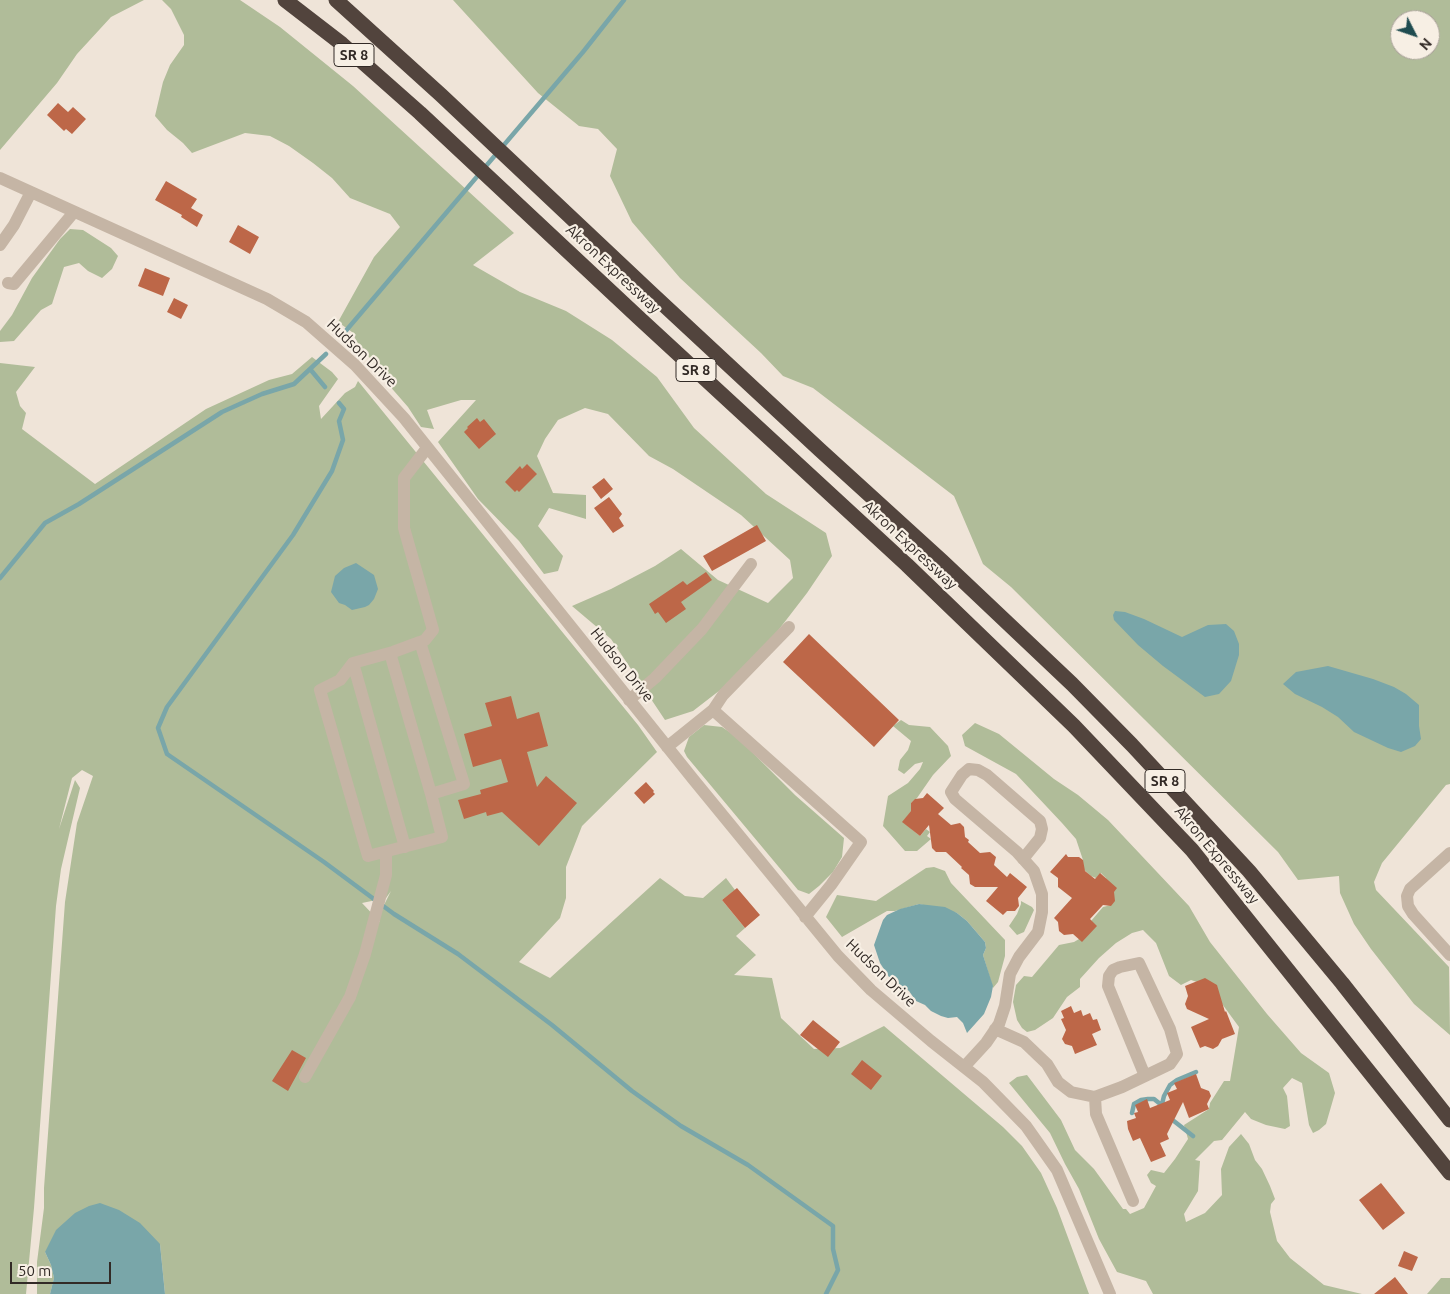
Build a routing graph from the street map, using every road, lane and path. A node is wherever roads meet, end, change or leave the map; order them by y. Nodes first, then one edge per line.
1 (285, 0) edge
2 (336, 0) edge
3 (0, 178) edge
4 (31, 192) junction
5 (74, 212) junction
6 (0, 245) edge
7 (8, 283) dead end
8 (427, 448) junction
9 (750, 564) dead end
10 (789, 627) dead end
11 (420, 642) junction
12 (390, 653) junction
13 (353, 663) junction
14 (629, 700) junction
15 (713, 710) junction
16 (667, 747) junction
17 (431, 794) junction
18 (405, 847) junction
19 (386, 852) junction
20 (1450, 853) edge
21 (1023, 859) junction
22 (805, 917) junction
23 (1450, 955) edge
24 (995, 1029) junction
25 (964, 1067) junction
26 (1145, 1076) junction
27 (305, 1077) dead end
28 (1094, 1097) junction
29 (1449, 1119) edge
30 (1426, 1143) junction
31 (1450, 1173) edge
32 (1450, 1183) edge
33 (1133, 1201) dead end
34 (1110, 1294) edge

1 - 30 highway, Akron Expressway / SR 8
2 - 29 highway, Akron Expressway / SR 8
3 - 4 street, Hudson Drive
4 - 5 street, Hudson Drive
4 - 6 street
5 - 7 street
5 - 8 street, Hudson Drive
8 - 11 street
8 - 14 street, Hudson Drive
9 - 14 street
10 - 15 street
11 - 12 street
11 - 17 street
12 - 13 street
12 - 17 street
13 - 18 street
13 - 19 street
14 - 16 street, Hudson Drive
15 - 16 street
15 - 22 street
16 - 22 street, Hudson Drive
17 - 18 street
18 - 19 street
19 - 27 street
20 - 23 street
21 - 21 street
21 - 24 street
22 - 25 street, Hudson Drive
24 - 25 street
24 - 28 street
25 - 34 street, Hudson Drive
26 - 26 street
26 - 28 street
28 - 33 street
30 - 31 highway, Akron Expressway / SR 8
30 - 32 highway

